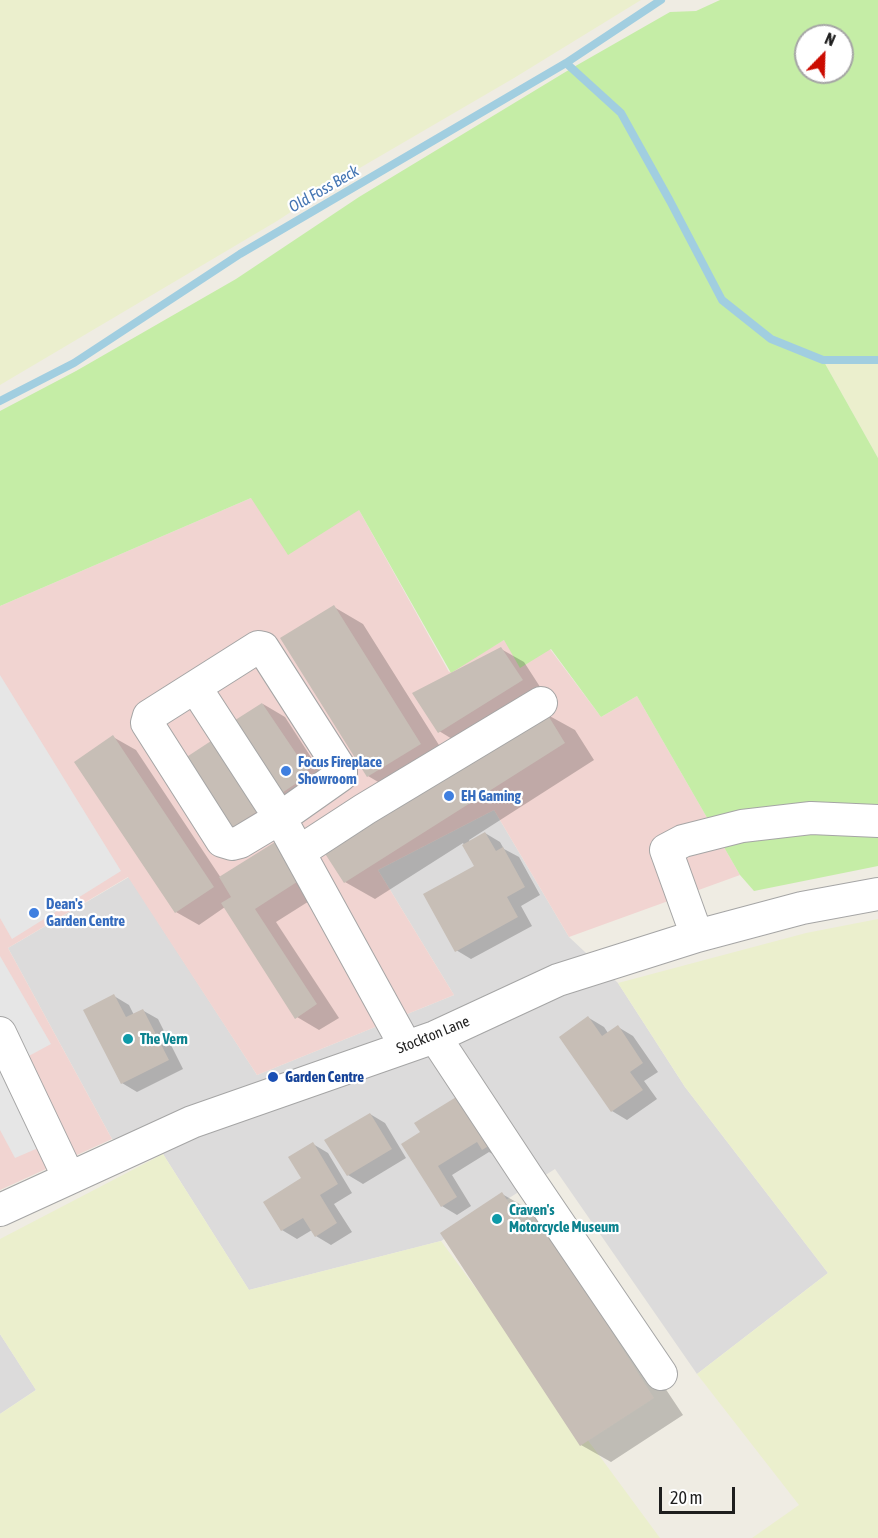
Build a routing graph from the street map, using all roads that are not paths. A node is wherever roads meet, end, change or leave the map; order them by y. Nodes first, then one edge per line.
1 (195, 687) junction
2 (541, 703) dead end
3 (280, 818) junction
4 (878, 821) edge
5 (299, 852) junction
6 (878, 894) edge
7 (697, 936) junction
8 (0, 1033) edge
9 (435, 1036) junction
10 (406, 1047) junction
11 (69, 1178) junction
12 (0, 1210) edge
13 (661, 1374) dead end

1 - 3 street
1 - 3 street
1 - 3 street
2 - 5 street
3 - 5 street
4 - 7 street
5 - 10 street
6 - 7 street, Stockton Lane
7 - 9 street, Stockton Lane
8 - 11 street
9 - 10 street, Stockton Lane
9 - 13 street
10 - 11 street, Stockton Lane
11 - 12 street, Stockton Lane

